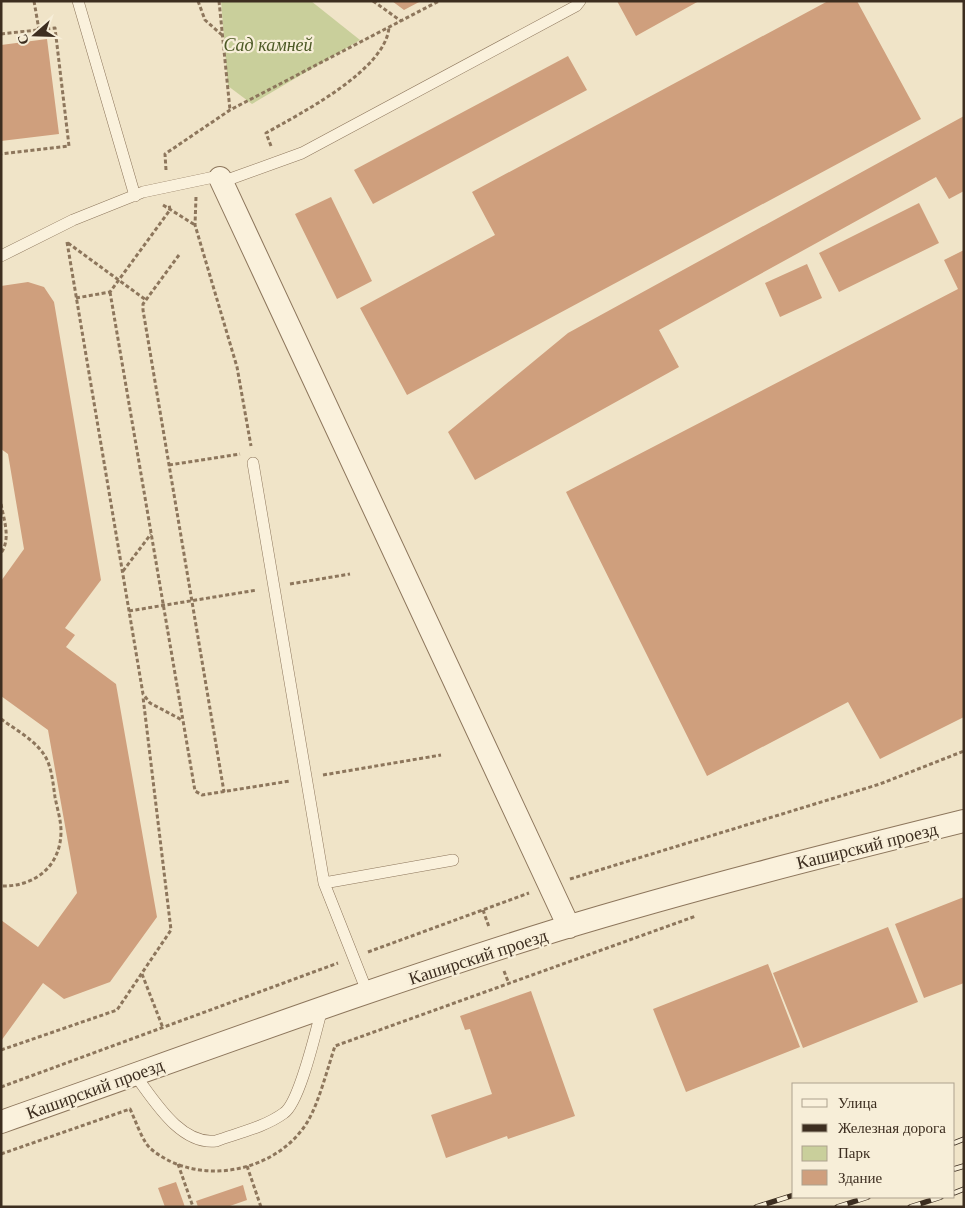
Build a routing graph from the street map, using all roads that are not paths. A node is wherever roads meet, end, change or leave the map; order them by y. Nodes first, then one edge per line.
1 (78, 1) edge
2 (580, 1) edge
3 (220, 178) junction
4 (135, 196) junction
5 (1, 256) edge
6 (253, 458) road end
7 (964, 821) edge
8 (453, 860) dead end
9 (324, 884) junction
10 (569, 927) junction
11 (368, 994) junction
12 (322, 1008) junction
13 (135, 1075) junction
14 (1, 1122) edge

1 - 4 lane
2 - 3 lane
3 - 4 lane
3 - 10 street
4 - 5 lane
6 - 9 lane
7 - 10 street, Каширский проезд
8 - 9 lane
9 - 11 lane
10 - 11 street, Каширский проезд
11 - 12 street, Каширский проезд
12 - 13 street, Каширский проезд
12 - 13 lane
13 - 14 street, Каширский проезд

